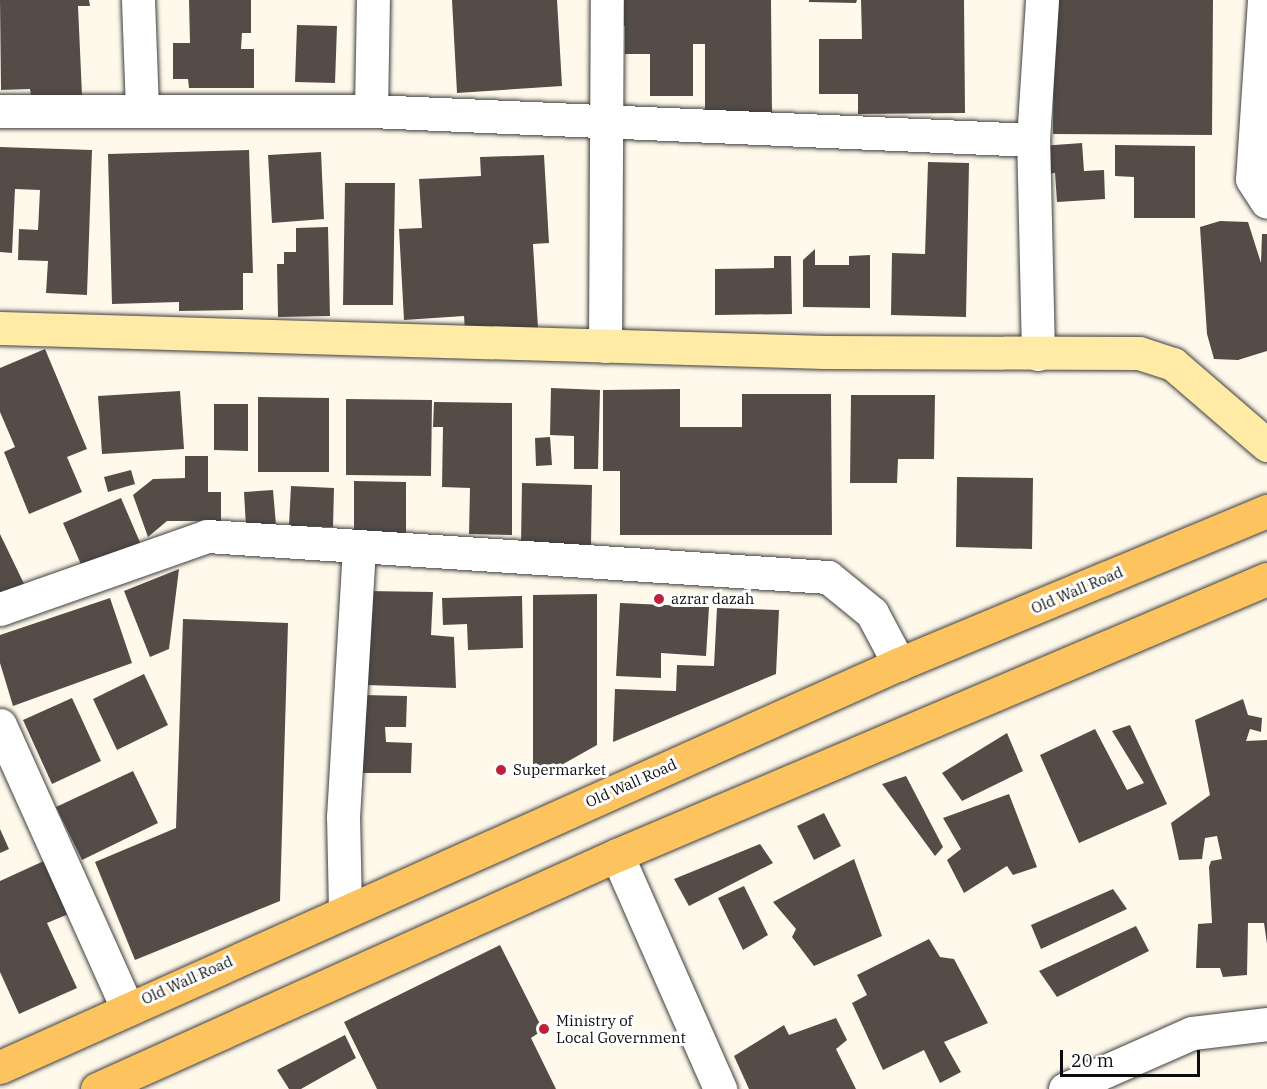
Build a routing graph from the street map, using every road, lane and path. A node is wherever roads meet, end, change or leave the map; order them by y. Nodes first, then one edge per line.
1 (138, 0) edge
2 (373, 0) edge
3 (607, 0) edge
4 (1042, 0) edge
5 (1264, 0) edge
6 (0, 111) edge
7 (142, 111) junction
8 (371, 111) junction
9 (606, 123) junction
10 (1033, 140) junction
11 (1267, 202) edge
12 (0, 328) edge
13 (605, 346) junction
14 (1038, 354) junction
15 (1267, 445) edge
16 (1267, 511) edge
17 (359, 547) junction
18 (1267, 579) edge
19 (0, 609) edge
20 (899, 664) junction
21 (0, 725) edge
22 (617, 855) junction
23 (345, 910) junction
24 (127, 1007) junction
25 (1267, 1024) edge
26 (0, 1067) edge
27 (97, 1089) edge
28 (720, 1089) edge
29 (1065, 1089) edge

1 - 7 street
2 - 8 street
3 - 9 street
4 - 10 street
5 - 11 street
6 - 7 street
7 - 8 street
8 - 9 street
9 - 10 street
9 - 13 street
10 - 14 street
12 - 13 street
13 - 14 street
14 - 15 street
16 - 20 main road, Old Wall Road
17 - 19 street
17 - 20 street
17 - 23 street
18 - 22 main road
20 - 23 main road, Old Wall Road
21 - 24 street
22 - 27 main road
22 - 28 street
23 - 24 main road, Old Wall Road
24 - 26 main road, Old Wall Road
25 - 29 street

